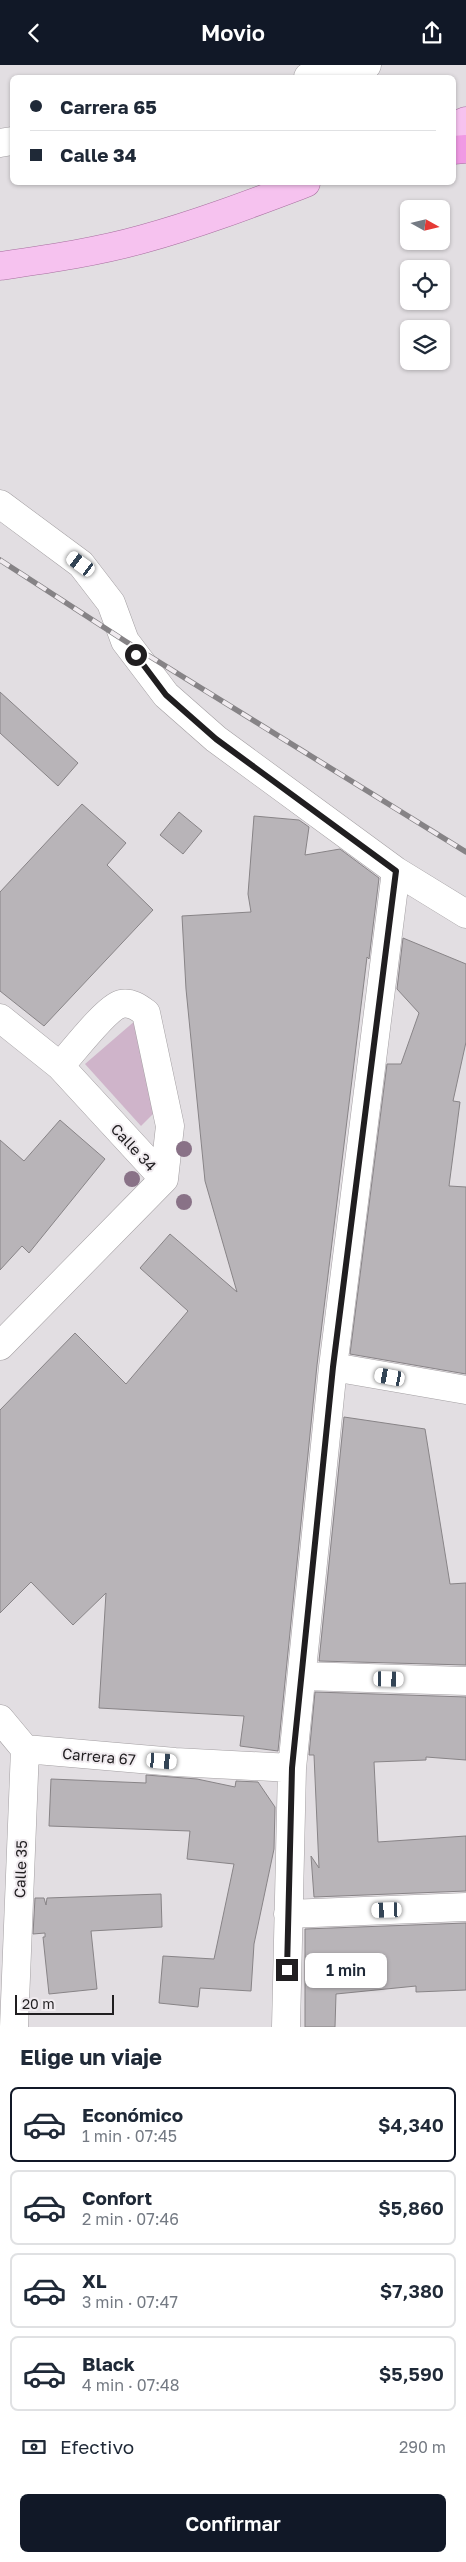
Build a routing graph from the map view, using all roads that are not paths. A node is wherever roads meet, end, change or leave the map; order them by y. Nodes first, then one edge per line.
1 (367, 65) edge
2 (318, 75) edge
3 (301, 185) edge
4 (0, 253) edge
5 (59, 257) junction
6 (0, 266) edge
7 (0, 504) edge
8 (396, 871) junction
9 (466, 914) edge
10 (0, 1018) edge
11 (60, 1066) junction
12 (164, 1179) junction
13 (0, 1346) edge
14 (333, 1367) junction
15 (466, 1390) edge
16 (302, 1676) junction
17 (466, 1681) edge
18 (0, 1719) edge
19 (25, 1749) junction
20 (292, 1768) junction
21 (466, 1907) edge
22 (288, 1914) junction
23 (14, 2027) edge
24 (286, 2027) edge

1 - 2 street
3 - 5 main road
4 - 5 main road
5 - 6 main road
7 - 8 street
8 - 9 street
8 - 14 street
10 - 11 street, Calle 34
11 - 12 street, Calle 34
11 - 12 street
12 - 13 street, Calle 34
14 - 15 street
14 - 16 street
16 - 17 street
16 - 20 street
18 - 19 street
19 - 20 street, Carrera 67
19 - 23 street, Calle 35
20 - 22 street
21 - 22 street
22 - 24 street

